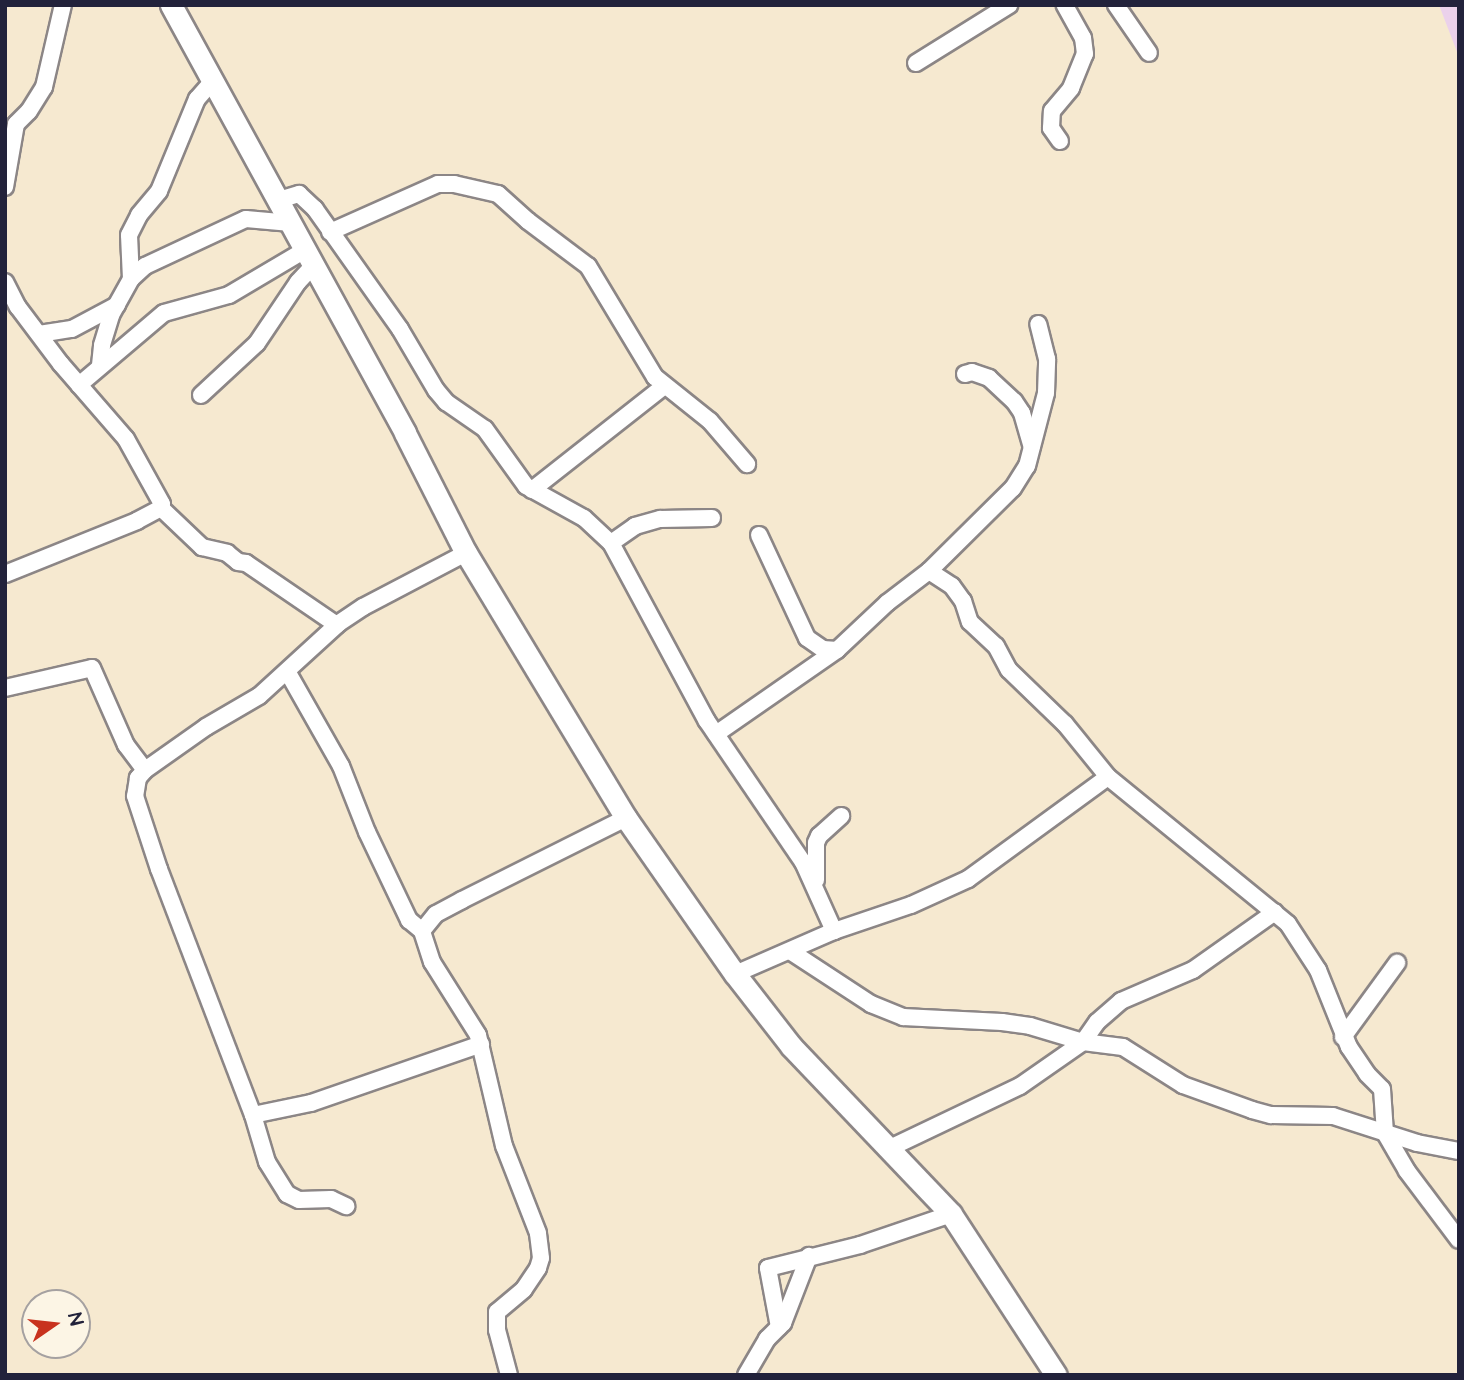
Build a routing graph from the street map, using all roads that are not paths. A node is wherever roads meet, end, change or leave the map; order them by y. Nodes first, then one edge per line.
1 (64, 5) edge
2 (171, 5) edge
3 (1009, 5) edge
4 (1065, 5) edge
5 (1116, 5) edge
6 (1149, 53) dead end
7 (916, 64) dead end
8 (212, 82) junction
9 (1060, 141) dead end
10 (5, 187) edge
11 (279, 200) junction
12 (291, 223) junction
13 (330, 232) junction
14 (310, 258) junction
15 (131, 279) junction
16 (5, 282) edge
17 (117, 305) junction
18 (1038, 324) dead end
19 (39, 334) junction
20 (100, 365) junction
21 (965, 374) dead end
22 (79, 385) junction
23 (664, 386) junction
24 (201, 395) dead end
25 (1032, 448) junction
26 (747, 464) dead end
27 (532, 490) junction
28 (161, 509) junction
29 (712, 518) dead end
30 (759, 535) dead end
31 (611, 543) junction
32 (466, 552) junction
33 (929, 571) junction
34 (5, 574) edge
35 (337, 625) junction
36 (837, 650) junction
37 (288, 671) junction
38 (5, 688) edge
39 (716, 734) junction
40 (145, 770) junction
41 (1108, 777) junction
42 (841, 816) dead end
43 (626, 818) junction
44 (816, 887) junction
45 (1275, 912) junction
46 (422, 930) junction
47 (834, 931) junction
48 (790, 951) junction
49 (1397, 963) dead end
50 (735, 974) junction
51 (1343, 1037) junction
52 (1083, 1042) junction
53 (481, 1044) junction
54 (253, 1115) junction
55 (1385, 1133) junction
56 (890, 1148) junction
57 (1459, 1151) edge
58 (346, 1206) dead end
59 (951, 1214) junction
60 (1459, 1240) edge
61 (809, 1256) junction
62 (779, 1327) junction
63 (509, 1375) edge
64 (746, 1375) edge
65 (1056, 1375) edge

1 - 10 street
2 - 8 street
3 - 7 street
4 - 9 street
5 - 6 street
8 - 11 street
8 - 15 street
11 - 12 street
11 - 13 street
12 - 14 street
12 - 15 street
13 - 23 street
13 - 27 street
14 - 20 street
14 - 24 street
14 - 32 street
15 - 17 street
16 - 19 street
17 - 19 street
17 - 20 street
18 - 25 street
19 - 22 street
20 - 22 street
21 - 25 street
22 - 28 street
23 - 26 street
23 - 27 street
25 - 33 street
27 - 31 street
28 - 34 street
28 - 35 street
29 - 31 street
30 - 36 street
31 - 39 street
32 - 35 street
32 - 43 street
33 - 36 street
33 - 41 street
35 - 37 street
36 - 39 street
37 - 40 street
37 - 46 street
38 - 40 street
39 - 44 street
40 - 54 street
41 - 45 street
41 - 47 street
42 - 44 street
43 - 46 street
43 - 50 street
44 - 47 street
45 - 51 street
45 - 52 street
46 - 53 street
47 - 48 street
48 - 50 street
48 - 52 street
49 - 51 street
50 - 56 street
51 - 55 street
52 - 55 street
52 - 56 street
53 - 54 street
53 - 63 street
54 - 58 street
55 - 57 street
55 - 60 street
56 - 59 street
59 - 61 street
59 - 65 street
61 - 62 street
61 - 62 street
62 - 64 street

